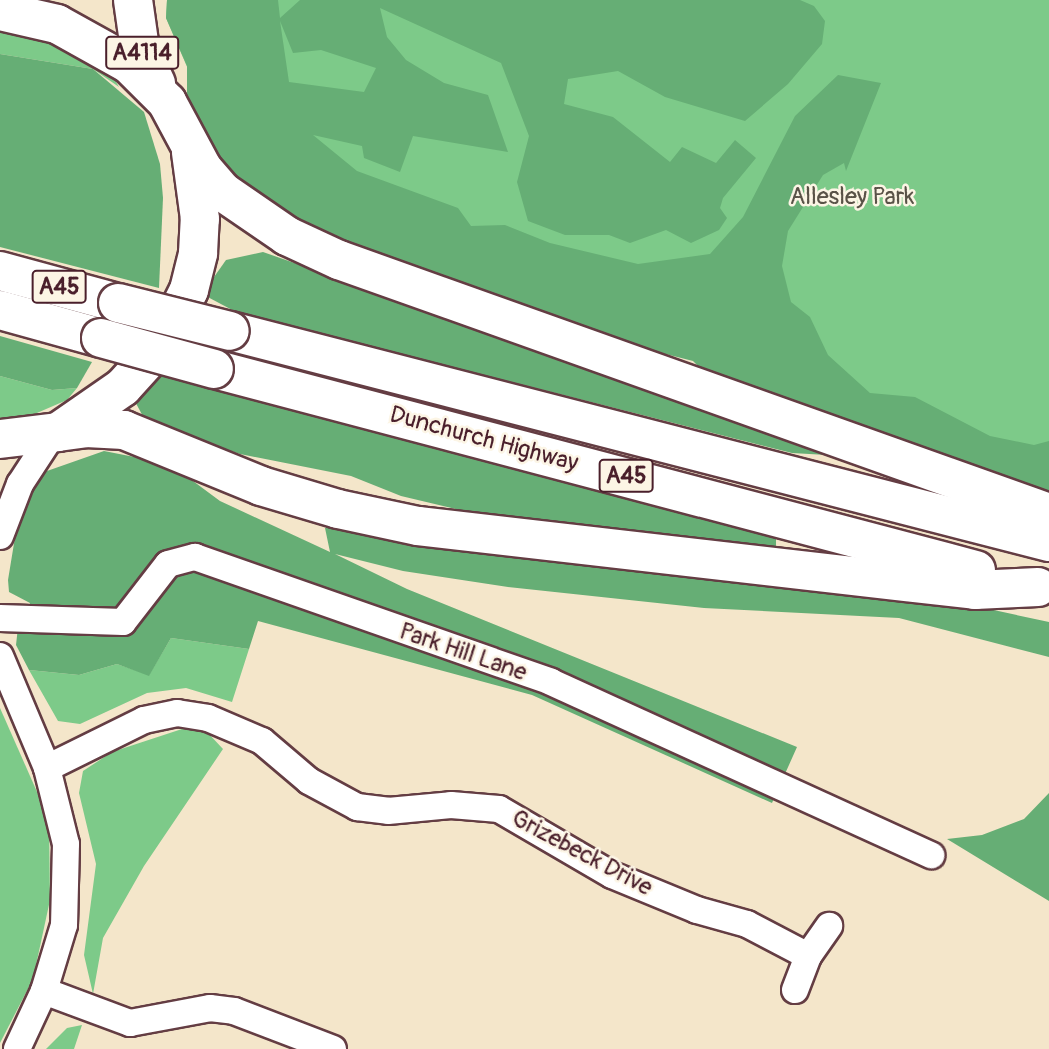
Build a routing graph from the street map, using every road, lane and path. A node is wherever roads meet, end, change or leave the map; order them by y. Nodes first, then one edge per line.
1 (6, 0) edge
2 (133, 0) edge
3 (0, 2) edge
4 (0, 11) edge
5 (167, 102) junction
6 (189, 142) junction
7 (0, 271) edge
8 (0, 310) edge
9 (55, 434) junction
10 (0, 439) edge
11 (1049, 513) edge
12 (0, 536) edge
13 (1049, 542) edge
14 (1044, 588) edge
15 (0, 618) edge
16 (0, 656) edge
17 (47, 768) junction
18 (931, 855) dead end
19 (828, 926) dead end
20 (808, 956) junction
21 (795, 990) dead end
22 (44, 991) junction
23 (16, 1049) edge
24 (332, 1049) edge

1 - 3 highway
2 - 5 highway, A4114
4 - 5 highway
5 - 6 highway
6 - 9 highway
6 - 11 highway
7 - 13 highway, Dunchurch Highway / A45, bridge
8 - 14 highway, Dunchurch Highway / A45, bridge
9 - 10 highway
9 - 12 street
9 - 14 highway
15 - 18 street, Park Hill Lane
16 - 17 street
17 - 20 street, Grizebeck Drive
17 - 22 street
19 - 20 street
20 - 21 street
22 - 23 street
22 - 24 street

